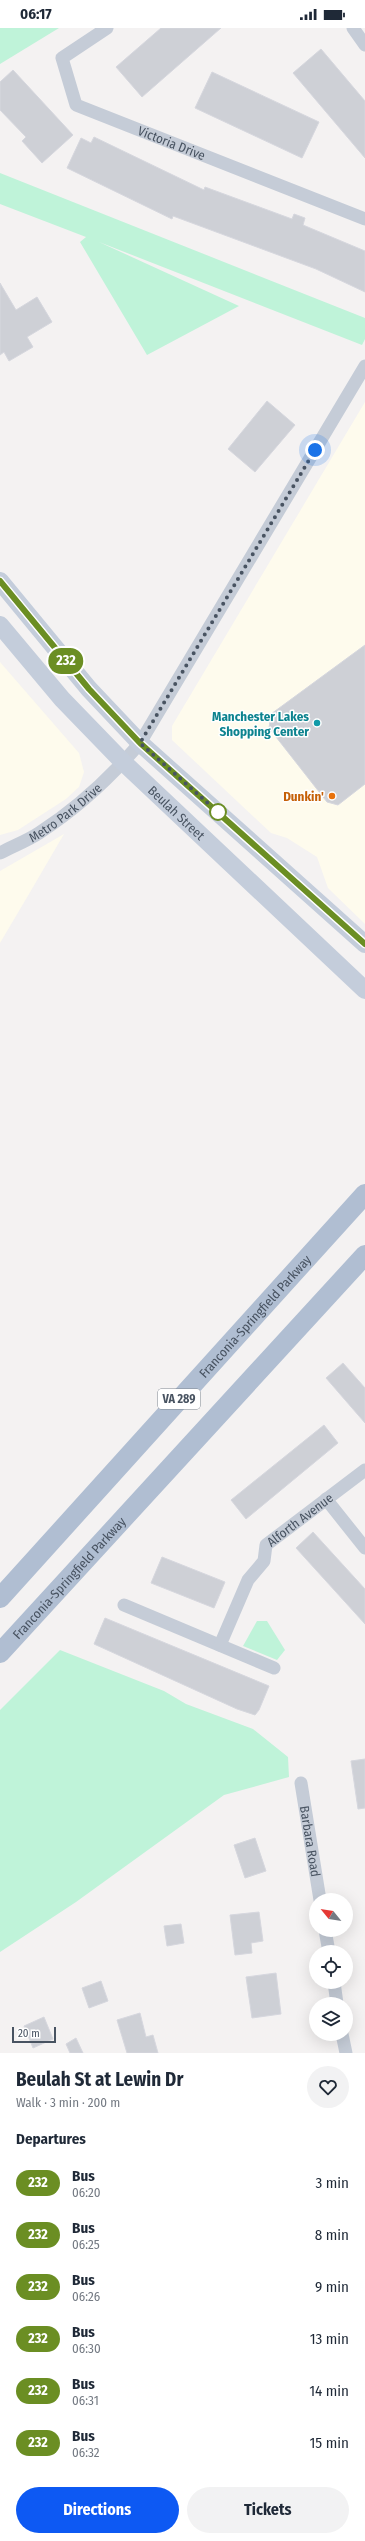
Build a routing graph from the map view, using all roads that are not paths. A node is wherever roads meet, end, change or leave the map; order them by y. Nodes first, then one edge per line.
1 (107, 28) edge
2 (354, 28) edge
3 (365, 45) edge
4 (365, 219) edge
5 (365, 366) edge
6 (0, 581) edge
7 (0, 625) edge
8 (140, 743) junction
9 (124, 762) junction
10 (0, 852) edge
11 (365, 944) edge
12 (365, 990) edge
13 (363, 1196) edge
14 (365, 1255) edge
15 (365, 1470) edge
16 (326, 1499) junction
17 (365, 1548) edge
18 (0, 1598) edge
19 (124, 1605) dead end
20 (220, 1645) junction
21 (0, 1653) edge
22 (274, 1668) dead end
23 (301, 1783) dead end
24 (319, 1893) edge
25 (343, 2041) edge
26 (346, 2053) edge

1 - 4 street, Victoria Drive
2 - 3 street
5 - 8 street, Metro Park Drive
6 - 8 main road, Beulah Street
7 - 9 main road, Beulah Street
8 - 9 street, Metro Park Drive
8 - 11 main road, Beulah Street
9 - 10 street, Metro Park Drive
9 - 12 main road, Beulah Street
13 - 18 main road, Franconia-Springfield Parkway / VA 289
14 - 21 main road, Franconia-Springfield Parkway / VA 289
15 - 16 street, Alforth Avenue
16 - 17 street
16 - 20 street, Alforth Avenue
19 - 20 street
20 - 22 street
23 - 24 street, Barbara Road
25 - 26 street

